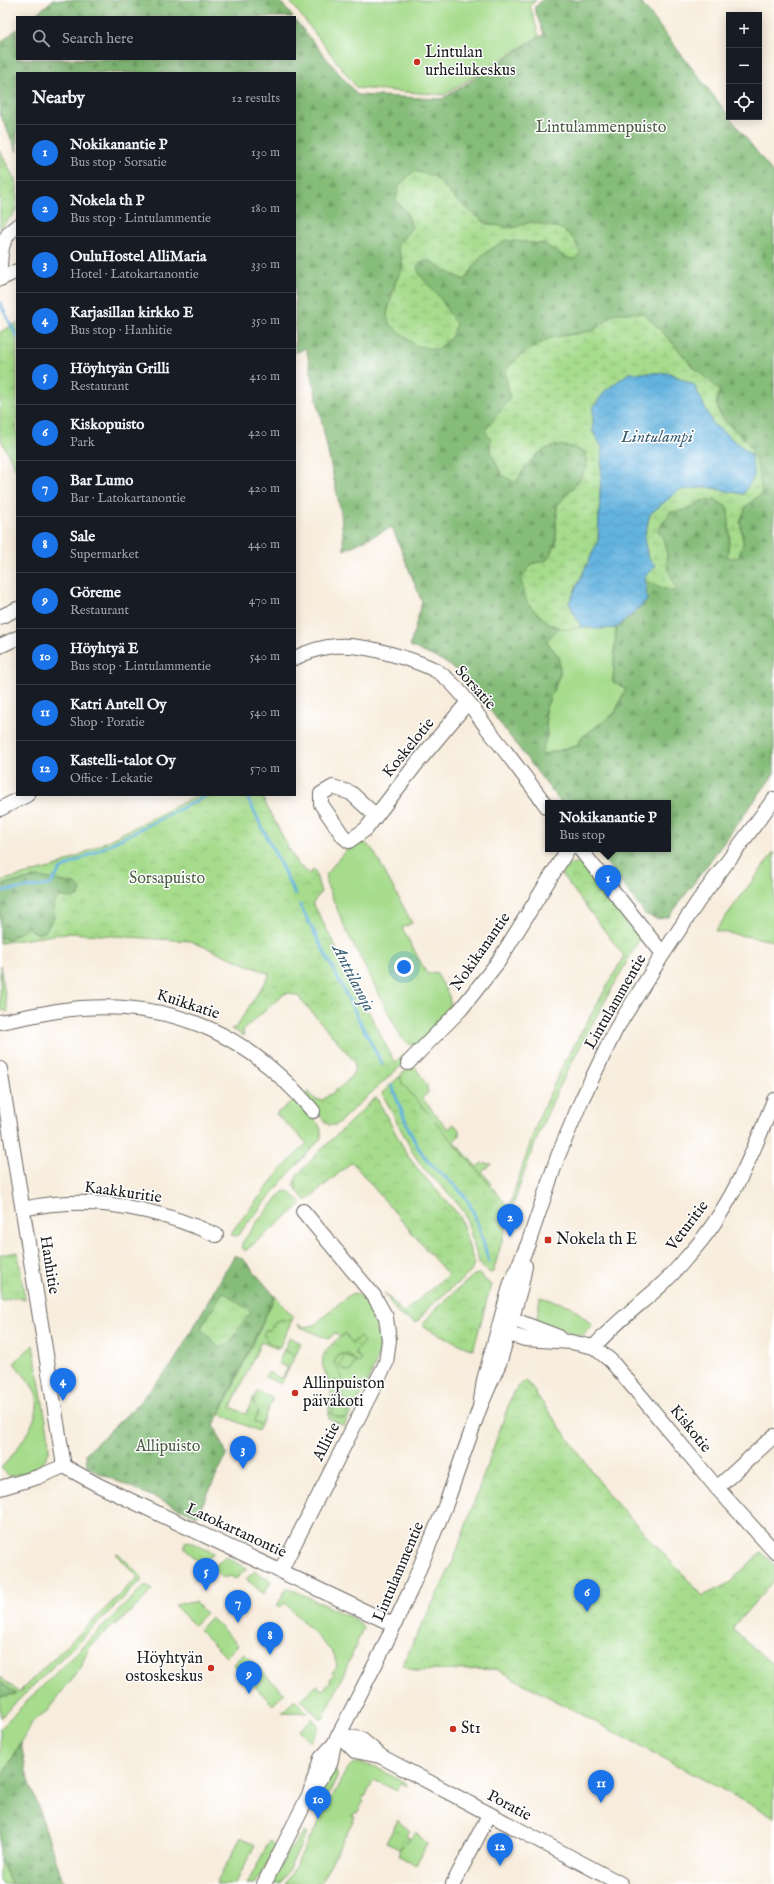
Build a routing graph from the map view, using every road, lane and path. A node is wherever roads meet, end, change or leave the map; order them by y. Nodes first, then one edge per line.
1 (16, 227) edge
2 (0, 266) edge
3 (16, 271) edge
4 (0, 279) edge
5 (16, 609) edge
6 (0, 617) edge
7 (16, 638) edge
8 (0, 646) edge
9 (296, 657) edge
10 (468, 702) junction
11 (25, 796) edge
12 (774, 799) edge
13 (545, 804) edge
14 (0, 809) edge
15 (376, 816) dead end
16 (566, 852) edge
17 (582, 852) edge
18 (663, 954) junction
19 (0, 1022) edge
20 (408, 1063) dead end
21 (0, 1069) edge
22 (774, 1100) edge
23 (313, 1111) dead end
24 (23, 1209) junction
25 (303, 1211) dead end
26 (216, 1235) dead end
27 (507, 1318) junction
28 (503, 1332) junction
29 (571, 1342) junction
30 (594, 1347) junction
31 (774, 1436) edge
32 (64, 1466) junction
33 (0, 1488) edge
34 (717, 1488) junction
35 (774, 1551) edge
36 (281, 1570) junction
37 (394, 1625) junction
38 (337, 1739) junction
39 (489, 1815) junction
40 (264, 1884) edge
41 (453, 1884) edge
42 (621, 1884) edge

1 - 2 street
3 - 4 street
5 - 6 street
7 - 8 street
9 - 10 street, Sorsatie
10 - 13 street, Sorsatie
10 - 15 street, Koskelotie
11 - 14 street
12 - 18 street, Lintulammentie
16 - 20 street, Nokikanantie
17 - 18 street
18 - 27 street, Lintulammentie
19 - 23 street, Kuikkatie
21 - 24 street, Hanhitie
22 - 30 street, Veturitie
24 - 26 street, Kaakkuritie
24 - 32 street, Hanhitie
25 - 36 street, Allitie
27 - 28 street, Lintulammentie
27 - 29 street, Kiskotie
28 - 29 street, Kiskotie
28 - 37 street, Lintulammentie
29 - 30 street, Kiskotie
30 - 34 street, Kiskotie
31 - 34 street
32 - 33 street
32 - 36 street, Latokartanontie
34 - 35 street, Kiskotie
36 - 37 street, Latokartanontie
37 - 38 street, Lintulammentie
38 - 39 street, Poratie
38 - 40 street, Lintulammentie
39 - 41 street
39 - 42 street, Poratie

